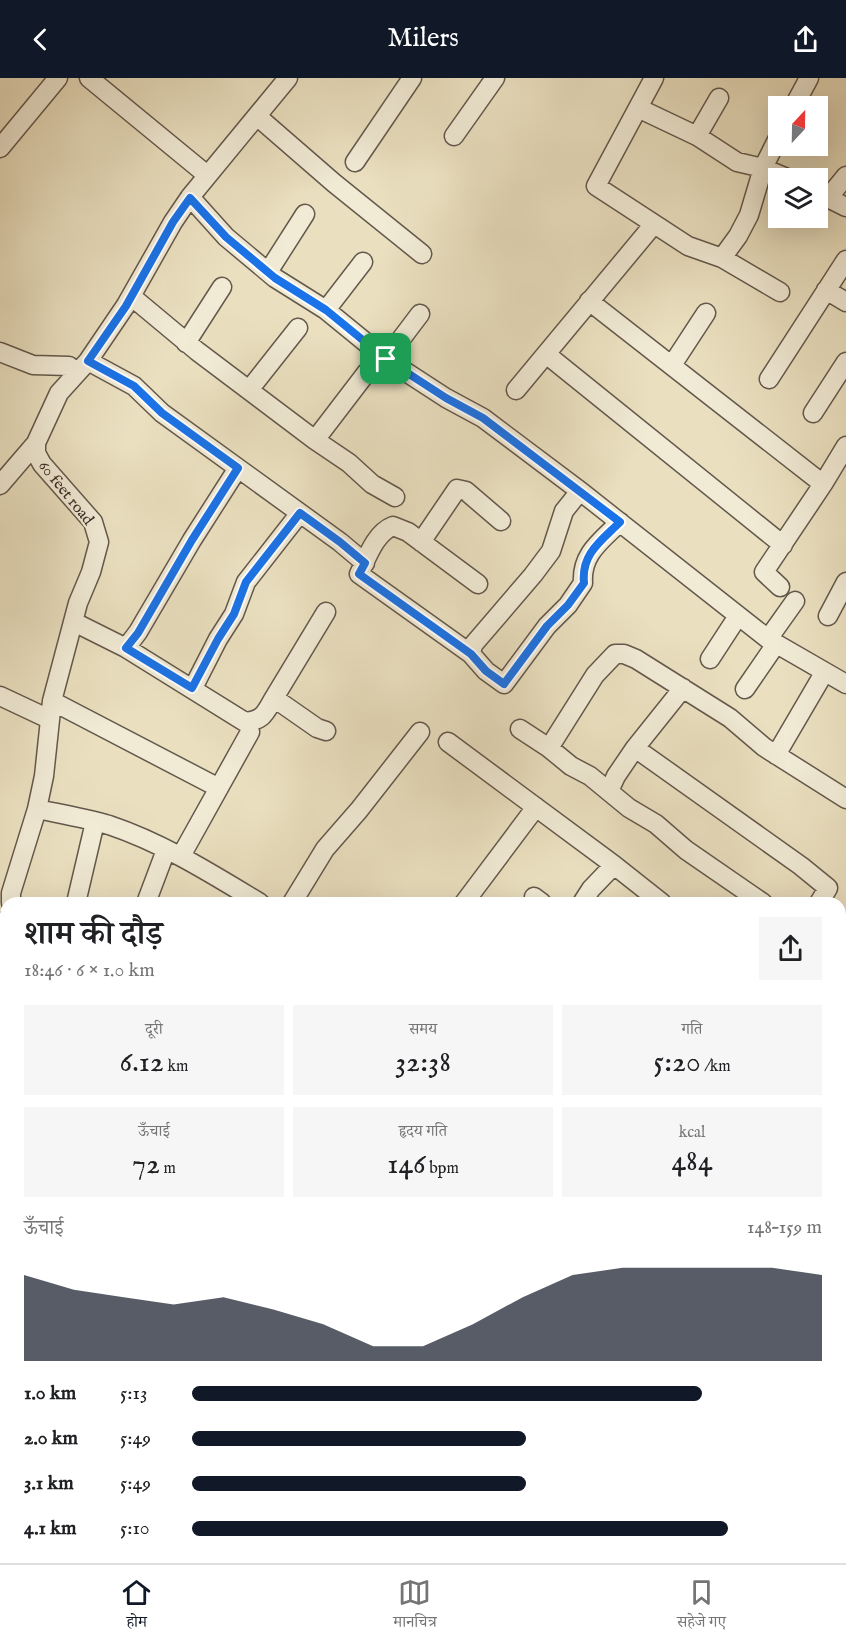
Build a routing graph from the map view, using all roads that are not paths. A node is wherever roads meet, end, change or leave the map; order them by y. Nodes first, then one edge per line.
1 (58, 78) edge
2 (89, 78) edge
3 (288, 78) edge
4 (412, 78) edge
5 (495, 78) edge
6 (654, 78) edge
7 (809, 78) edge
8 (799, 96) edge
9 (719, 98) dead end
10 (638, 108) junction
11 (258, 117) junction
12 (454, 136) dead end
13 (697, 136) junction
14 (0, 148) edge
15 (770, 156) edge
16 (355, 162) dead end
17 (764, 168) junction
18 (768, 170) edge
19 (207, 175) junction
20 (846, 176) edge
21 (828, 191) edge
22 (190, 198) junction
23 (828, 198) edge
24 (846, 207) edge
25 (305, 214) dead end
26 (654, 224) junction
27 (422, 254) dead end
28 (722, 258) junction
29 (846, 260) edge
30 (363, 262) dead end
31 (268, 272) junction
32 (222, 287) dead end
33 (826, 290) junction
34 (780, 292) dead end
35 (131, 296) junction
36 (589, 301) junction
37 (846, 302) edge
38 (326, 310) junction
39 (706, 313) dead end
40 (420, 314) dead end
41 (298, 328) dead end
42 (186, 343) junction
43 (0, 352) edge
44 (546, 354) junction
45 (386, 359) junction
46 (846, 362) edge
47 (672, 365) junction
48 (82, 367) junction
49 (367, 372) dead end
50 (769, 379) dead end
51 (249, 390) junction
52 (516, 390) dead end
53 (813, 413) dead end
54 (315, 440) junction
55 (36, 443) junction
56 (846, 446) edge
57 (238, 468) junction
58 (823, 484) junction
59 (0, 485) edge
60 (580, 491) junction
61 (395, 497) dead end
62 (300, 513) junction
63 (501, 521) dead end
64 (620, 522) junction
65 (421, 542) junction
66 (783, 545) junction
67 (365, 563) junction
68 (846, 582) edge
69 (477, 584) dead end
70 (780, 587) dead end
71 (795, 601) dead end
72 (326, 612) dead end
73 (738, 616) junction
74 (828, 616) dead end
75 (74, 622) junction
76 (772, 642) junction
77 (126, 648) junction
78 (471, 654) junction
79 (711, 659) dead end
80 (824, 673) junction
81 (846, 684) edge
82 (192, 688) junction
83 (683, 688) junction
84 (745, 689) dead end
85 (274, 698) junction
86 (1, 699) edge
87 (50, 710) junction
88 (520, 729) dead end
89 (326, 731) dead end
90 (250, 732) dead end
91 (420, 732) dead end
92 (448, 742) dead end
93 (549, 748) junction
94 (635, 748) junction
95 (776, 755) junction
96 (219, 788) junction
97 (609, 791) junction
98 (846, 799) edge
99 (536, 807) junction
100 (37, 808) junction
101 (94, 822) junction
102 (173, 853) junction
103 (614, 865) junction
104 (7, 895) edge
105 (77, 897) edge
106 (149, 897) edge
107 (250, 897) edge
108 (296, 897) edge
109 (468, 897) edge
110 (586, 897) edge
111 (654, 897) edge
112 (754, 897) edge
113 (823, 897) edge

1 - 14 street
2 - 19 street
3 - 11 street, 60 feet road
4 - 16 street
5 - 12 street
6 - 10 street
7 - 8 street
9 - 13 street
10 - 13 street
10 - 26 street
11 - 19 street, 60 feet road
11 - 27 street
13 - 17 street
15 - 17 street
17 - 18 street
17 - 28 street
19 - 22 street, 60 feet road
20 - 21 street
22 - 31 street
22 - 35 street, 60 feet road
23 - 24 street
25 - 31 street
26 - 28 street
26 - 36 street
28 - 34 street
29 - 33 street
30 - 38 street
31 - 38 street
32 - 42 street
33 - 37 street
33 - 50 street
35 - 42 street
35 - 48 street, 60 feet road
36 - 44 street
36 - 47 street
38 - 45 street
39 - 47 street
40 - 45 street
41 - 51 street
42 - 51 street
43 - 48 street
44 - 52 street
44 - 66 street
45 - 60 street
46 - 53 street
47 - 58 street
48 - 55 street, 60 feet road
48 - 57 street
49 - 54 street
51 - 54 street
54 - 61 street
55 - 59 street
55 - 75 street, 60 feet road
56 - 58 street
57 - 62 street
57 - 77 street
58 - 66 street
60 - 64 street
60 - 78 street
62 - 67 street
62 - 82 street
63 - 65 street
64 - 73 street
64 - 78 street
65 - 67 street
65 - 69 street
66 - 70 street
67 - 78 street
68 - 74 street
71 - 76 street
72 - 85 street
73 - 76 street
73 - 79 street
75 - 77 street
75 - 87 street, 60 feet road
76 - 80 street
76 - 84 street
77 - 82 street
80 - 81 street
80 - 95 street
82 - 85 street
83 - 93 street
83 - 94 street
83 - 95 street
85 - 89 street
86 - 87 street
87 - 96 street
87 - 100 street, 60 feet road
88 - 93 street
90 - 96 street
91 - 108 street
92 - 99 street
93 - 97 street
94 - 97 street
94 - 113 street
95 - 98 street
96 - 102 street
97 - 112 street
99 - 103 street
99 - 109 street
100 - 101 street
100 - 104 street, 60 feet road
101 - 102 street
101 - 105 street
102 - 106 street
102 - 107 street
103 - 110 street
103 - 111 street

